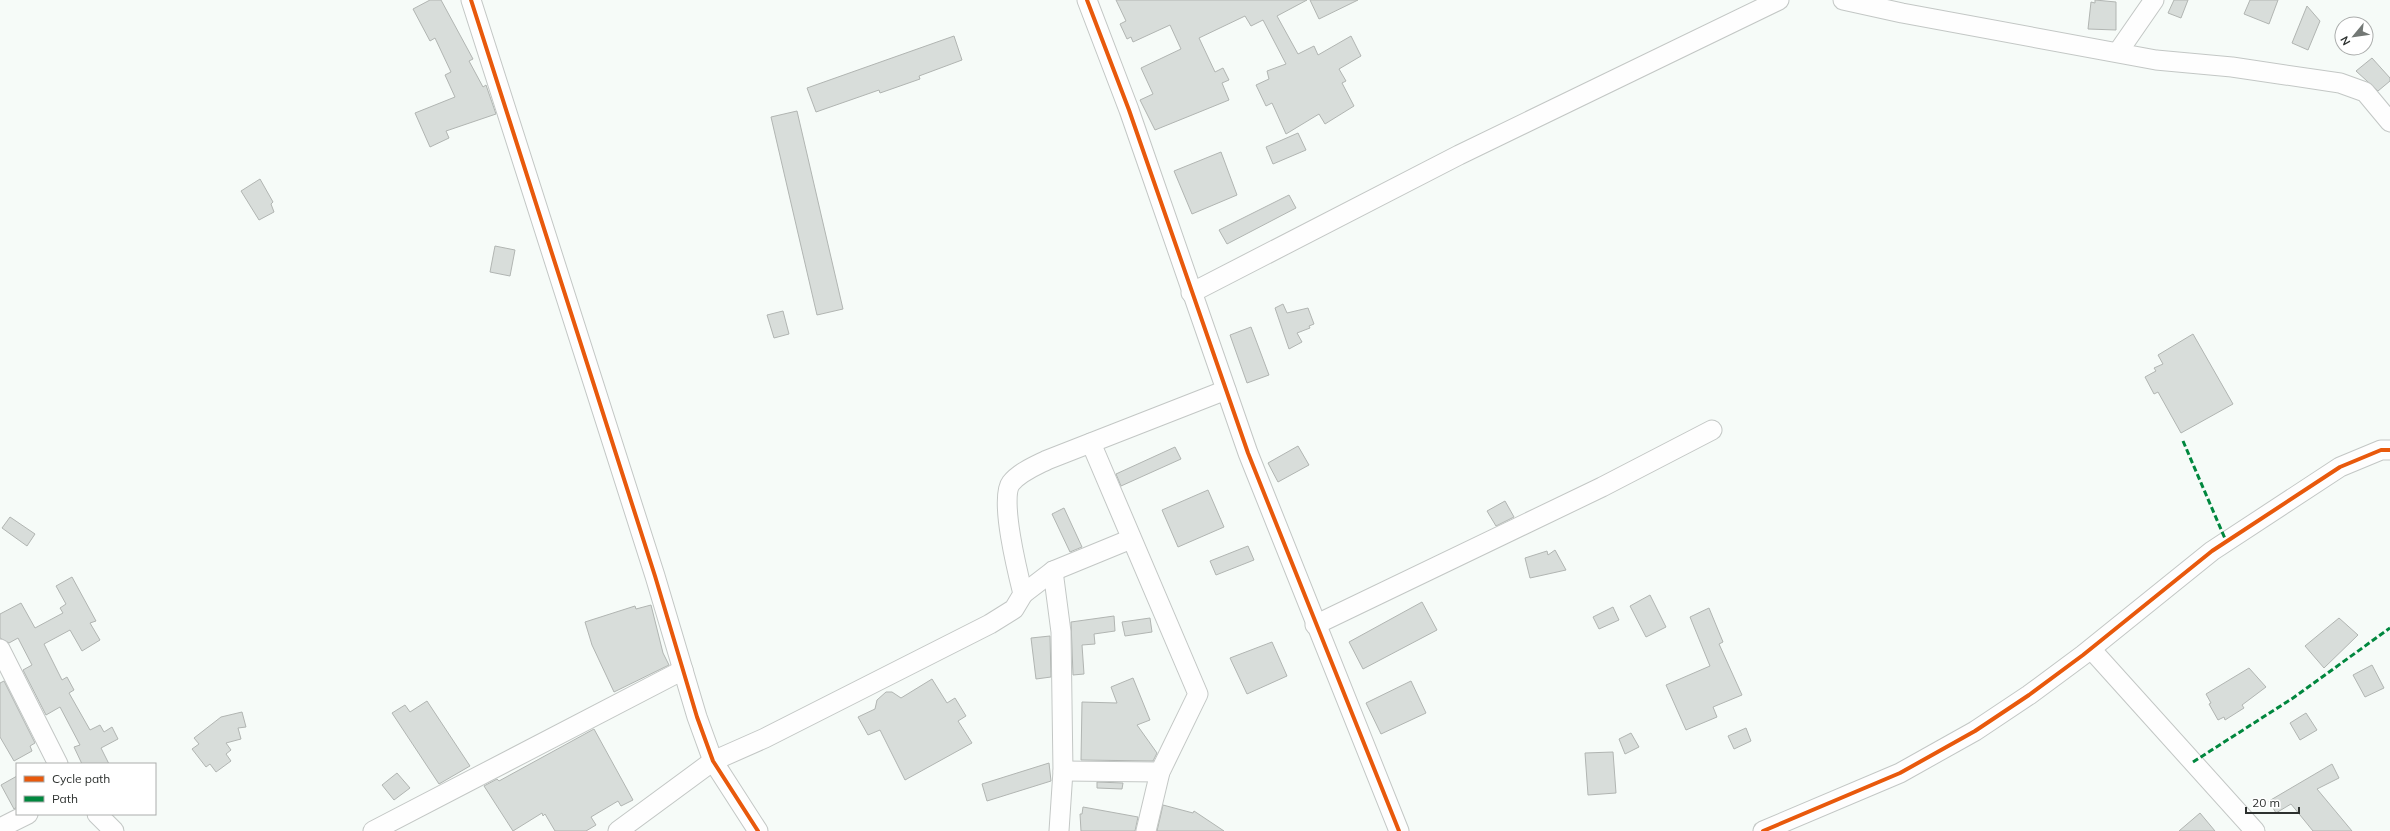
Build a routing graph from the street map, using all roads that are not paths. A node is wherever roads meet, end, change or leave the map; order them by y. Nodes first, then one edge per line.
1 (472, 0) edge
2 (1087, 0) edge
3 (1779, 0) edge
4 (1843, 0) edge
5 (2154, 0) edge
6 (2118, 52) junction
7 (2390, 122) edge
8 (1191, 293) junction
9 (1226, 390) junction
10 (1712, 430) dead end
11 (1092, 443) junction
12 (2390, 450) edge
13 (1131, 539) junction
14 (1053, 570) junction
15 (1023, 594) junction
16 (1316, 625) junction
17 (0, 649) edge
18 (2091, 649) junction
19 (683, 670) junction
20 (713, 761) junction
21 (57, 763) edge
22 (1063, 771) junction
23 (1160, 772) junction
24 (26, 815) edge
25 (98, 815) edge
26 (0, 828) edge
27 (114, 831) edge
28 (373, 831) edge
29 (618, 831) edge
30 (758, 831) edge
31 (1060, 831) edge
32 (1146, 831) edge
33 (1399, 831) edge
34 (1763, 831) edge
35 (2255, 831) edge

1 - 19 street
2 - 8 street
3 - 8 street
4 - 6 street
5 - 6 street
6 - 7 street
8 - 9 street
9 - 11 street
9 - 16 street
10 - 16 street
11 - 13 street
11 - 15 street
12 - 18 street
13 - 14 street
13 - 23 street
14 - 15 street
14 - 22 street
15 - 20 street
16 - 33 street
17 - 21 street
18 - 34 street
18 - 35 street
19 - 20 street
19 - 28 street
20 - 29 street
20 - 30 street
22 - 23 street
22 - 31 street
23 - 32 street
24 - 26 street
25 - 27 street

